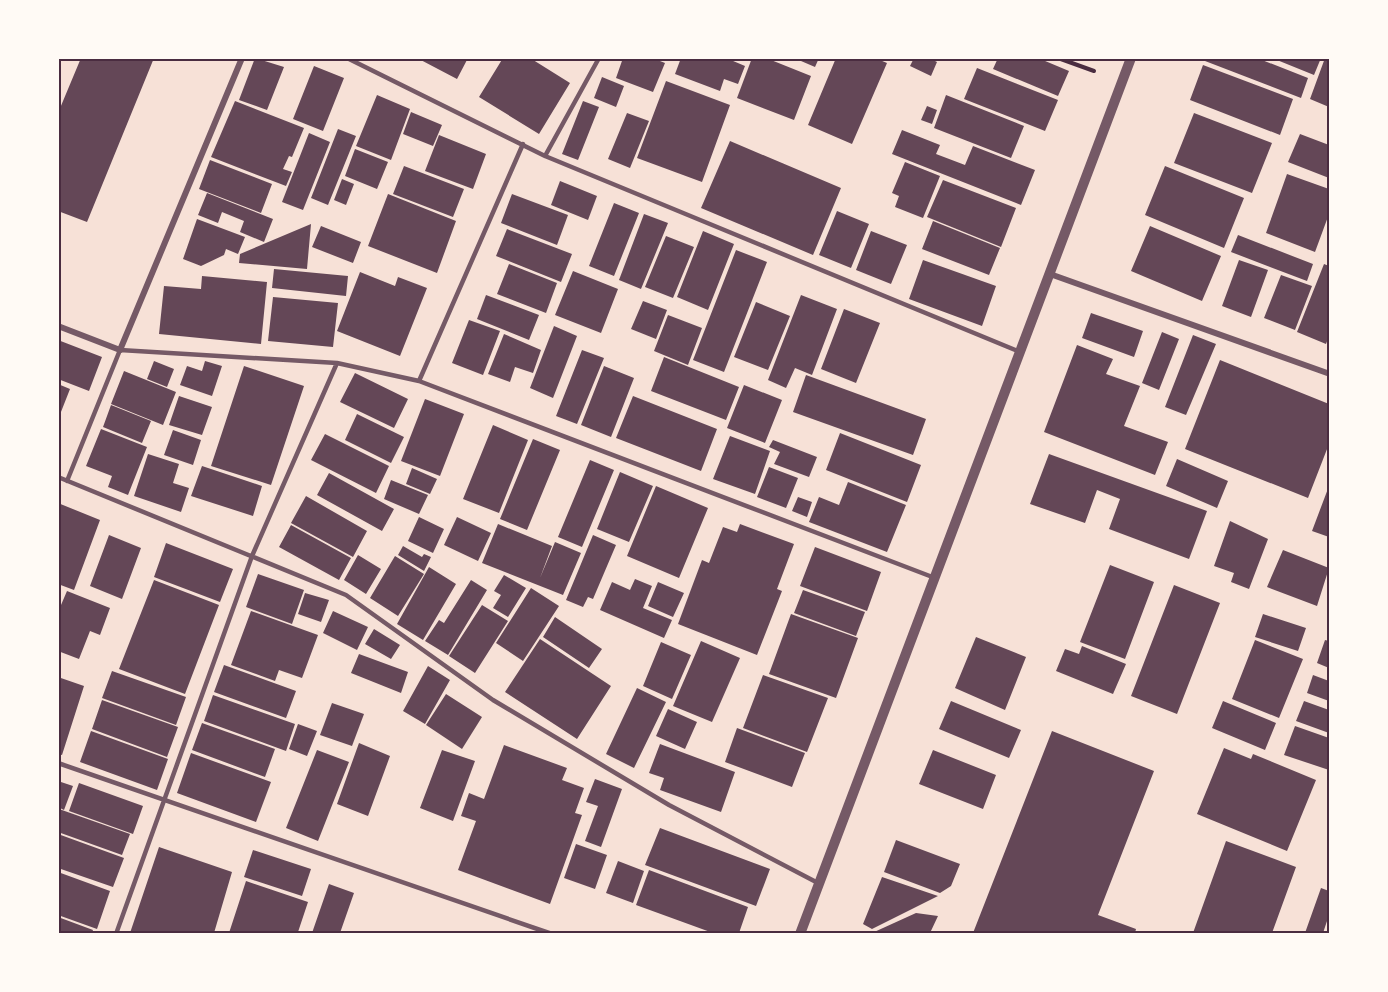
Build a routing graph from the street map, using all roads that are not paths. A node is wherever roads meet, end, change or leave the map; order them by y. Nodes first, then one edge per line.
1 (242, 58) edge
2 (347, 58) edge
3 (599, 58) edge
4 (1131, 58) edge
5 (523, 144) junction
6 (545, 156) junction
7 (1050, 274) junction
8 (58, 326) edge
9 (120, 350) junction
10 (1020, 352) junction
11 (337, 363) junction
12 (1329, 374) edge
13 (418, 381) junction
14 (58, 477) edge
15 (67, 481) junction
16 (252, 556) junction
17 (934, 578) junction
18 (58, 763) edge
19 (164, 800) junction
20 (819, 883) junction
21 (116, 933) edge
22 (552, 933) edge
23 (800, 933) edge

1 - 9 street
2 - 5 lane
3 - 6 lane
4 - 7 street
5 - 6 lane
5 - 13 lane
6 - 10 lane
7 - 10 street
7 - 12 street
8 - 9 street
9 - 11 lane
9 - 15 lane
10 - 17 street
11 - 13 lane
11 - 16 lane
13 - 17 lane
14 - 15 lane
15 - 16 lane
16 - 19 lane
16 - 20 lane
17 - 20 street
18 - 19 lane
19 - 21 lane
19 - 22 lane
20 - 23 street

